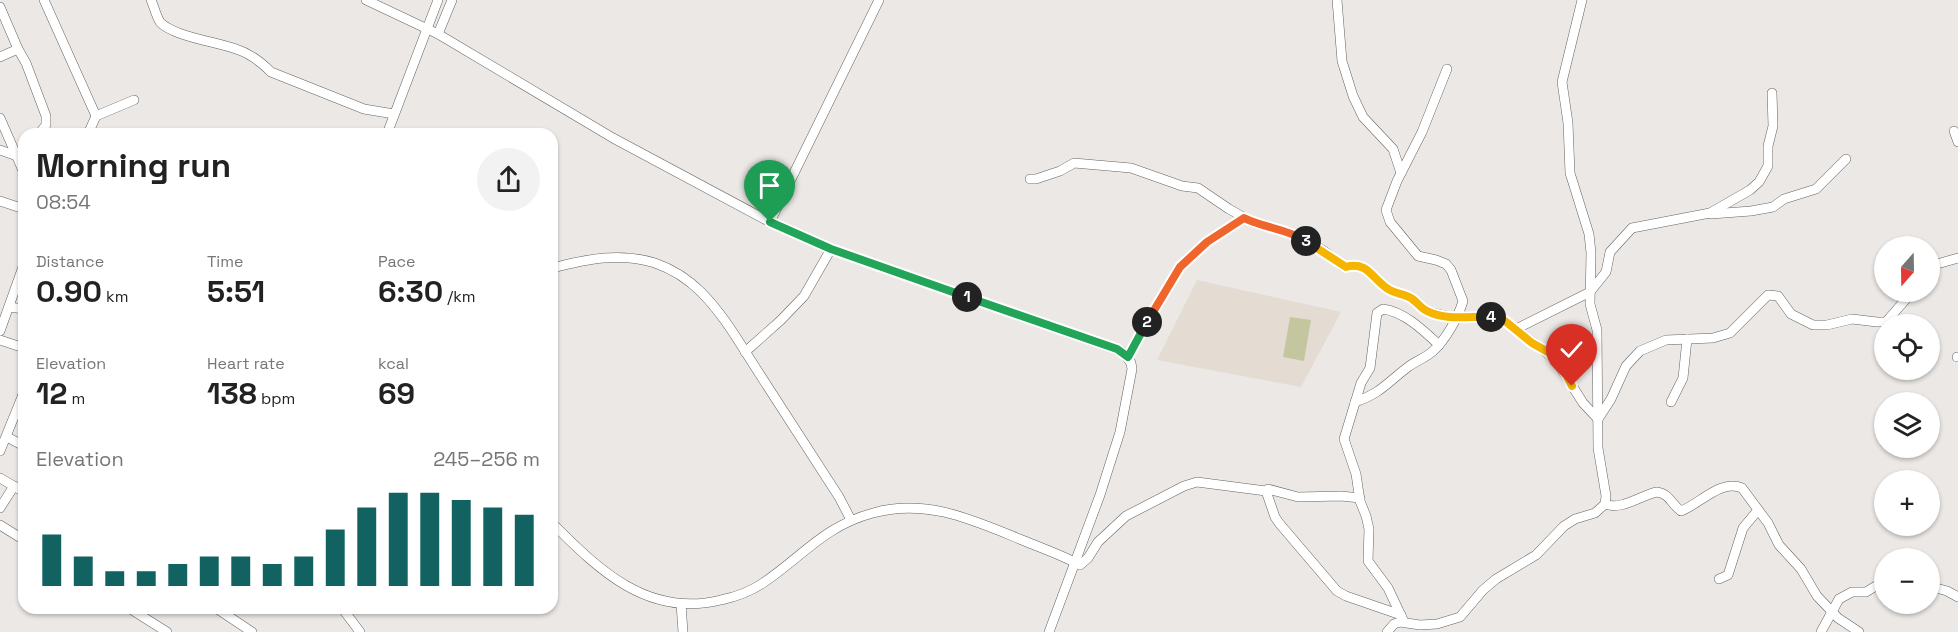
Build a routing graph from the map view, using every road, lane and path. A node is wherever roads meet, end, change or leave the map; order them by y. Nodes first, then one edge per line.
1 (44, 0) edge
2 (151, 0) edge
3 (366, 0) edge
4 (438, 0) edge
5 (452, 0) edge
6 (879, 0) edge
7 (1337, 0) edge
8 (1582, 0) edge
9 (0, 7) edge
10 (428, 29) junction
11 (438, 34) junction
12 (18, 49) junction
13 (0, 57) edge
14 (1448, 69) dead end
15 (1772, 93) dead end
16 (134, 100) dead end
17 (394, 114) junction
18 (96, 116) junction
19 (0, 118) edge
20 (44, 128) edge
21 (91, 128) edge
22 (389, 128) edge
23 (1954, 131) dead end
24 (1958, 142) edge
25 (0, 150) edge
26 (18, 151) edge
27 (15, 153) junction
28 (1846, 159) dead end
29 (18, 160) edge
30 (1401, 173) junction
31 (1030, 179) dead end
32 (0, 201) edge
33 (18, 207) edge
34 (1703, 214) junction
35 (1244, 218) junction
36 (770, 222) junction
37 (831, 249) junction
38 (1958, 258) edge
39 (1940, 263) edge
40 (558, 266) edge
41 (18, 281) edge
42 (1590, 292) junction
43 (1903, 302) edge
44 (9, 307) junction
45 (18, 308) edge
46 (1456, 317) junction
47 (1516, 329) junction
48 (0, 332) edge
49 (1687, 339) junction
50 (0, 340) edge
51 (1439, 345) junction
52 (18, 346) edge
53 (745, 352) junction
54 (1128, 357) junction
55 (1355, 402) junction
56 (1671, 402) dead end
57 (18, 410) edge
58 (1598, 419) junction
59 (7, 437) junction
60 (18, 443) edge
61 (0, 451) edge
62 (0, 478) edge
63 (14, 486) junction
64 (18, 488) edge
65 (1266, 490) junction
66 (1360, 498) junction
67 (1605, 504) junction
68 (0, 508) edge
69 (1758, 510) junction
70 (851, 520) junction
71 (0, 525) edge
72 (558, 529) edge
73 (18, 536) edge
74 (1074, 561) junction
75 (1719, 579) dead end
76 (1874, 587) edge
77 (1940, 589) edge
78 (1958, 597) edge
79 (681, 604) junction
80 (1831, 612) junction
81 (138, 614) edge
82 (229, 614) edge
83 (346, 614) edge
84 (1403, 619) junction
85 (167, 632) edge
86 (252, 632) edge
87 (360, 632) edge
88 (683, 632) edge
89 (1049, 632) edge
90 (1387, 632) edge
91 (1821, 632) edge
92 (1859, 632) edge

1 - 18 street
2 - 17 street
3 - 10 street
4 - 10 street
5 - 11 street
6 - 36 street
7 - 30 street
8 - 42 street
9 - 12 street
10 - 11 street
10 - 17 street
11 - 36 street
12 - 13 street
12 - 20 street
14 - 30 street
15 - 34 street
16 - 18 street
17 - 22 street
18 - 21 street
19 - 27 street
23 - 24 street
25 - 27 street
26 - 27 street
27 - 29 street
28 - 34 street
30 - 46 street
31 - 35 street
32 - 33 street
34 - 42 street
35 - 46 street
35 - 54 street
36 - 37 street
37 - 53 street
37 - 54 street
38 - 39 street
40 - 53 street
41 - 44 street
42 - 47 street
42 - 58 street
43 - 49 street
44 - 45 street
44 - 48 street
46 - 47 street
46 - 51 street
47 - 58 street
49 - 56 street
49 - 58 street
50 - 52 street
51 - 55 street
51 - 55 street
53 - 70 street
54 - 74 street
55 - 66 street
57 - 59 street
58 - 67 street
59 - 60 street
59 - 61 street
62 - 63 street
63 - 64 street
63 - 68 street
65 - 66 street
65 - 74 street
65 - 84 street
66 - 84 street
67 - 69 street
67 - 84 street
69 - 75 street
69 - 80 street
70 - 74 street
70 - 79 street
71 - 73 street
72 - 79 street
74 - 89 street
76 - 80 street
77 - 78 street
79 - 88 street
80 - 91 street
80 - 92 street
81 - 85 street
82 - 86 street
83 - 87 street
84 - 90 street

